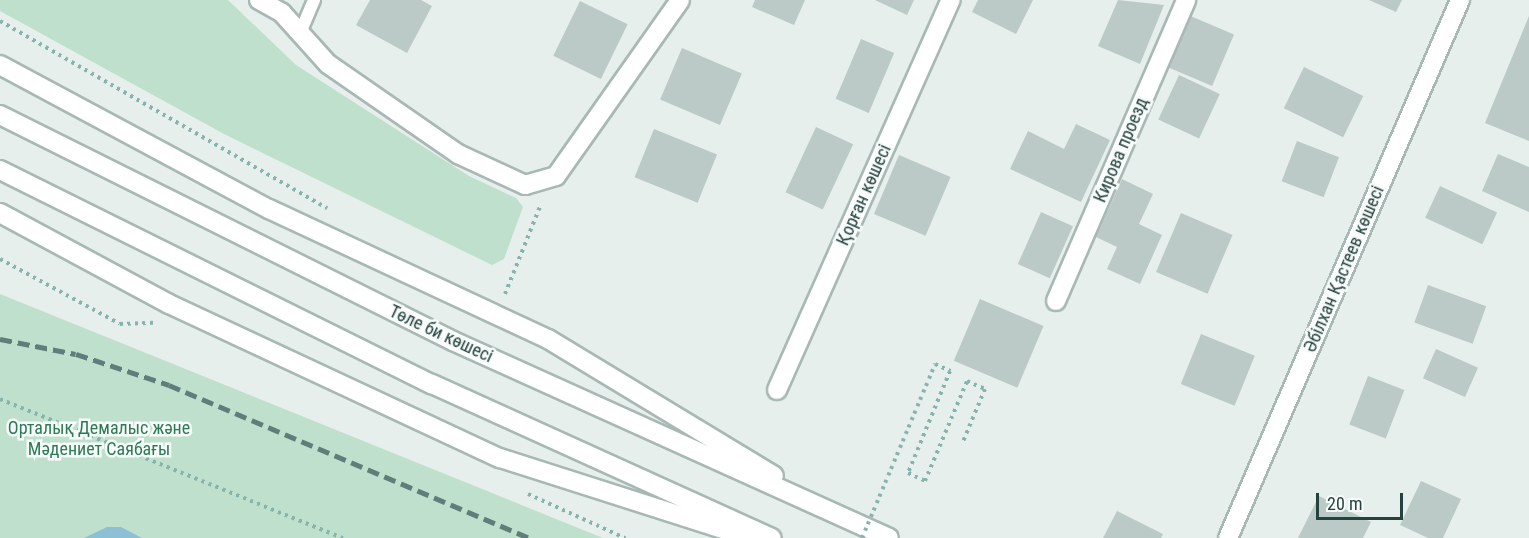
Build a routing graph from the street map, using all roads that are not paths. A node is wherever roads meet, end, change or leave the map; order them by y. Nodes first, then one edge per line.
1 (259, 0) edge
2 (314, 0) edge
3 (680, 0) edge
4 (951, 0) edge
5 (1186, 0) edge
6 (1460, 0) edge
7 (300, 33) junction
8 (0, 65) edge
9 (0, 115) edge
10 (0, 170) edge
11 (0, 213) edge
12 (1056, 301) dead end
13 (777, 390) dead end
14 (820, 507) junction
15 (753, 538) edge
16 (772, 538) edge
17 (890, 538) edge
18 (1228, 538) edge

1 - 7 main road
2 - 7 lane
3 - 7 main road
4 - 13 main road, Қорған көшесі
5 - 12 main road, Кирова проезд
6 - 18 main road, Әбілхан Қастеев көшесі
8 - 14 main road
9 - 14 main road, Төле би көшесі
10 - 16 main road
11 - 15 main road
14 - 17 main road, Төле би көшесі

